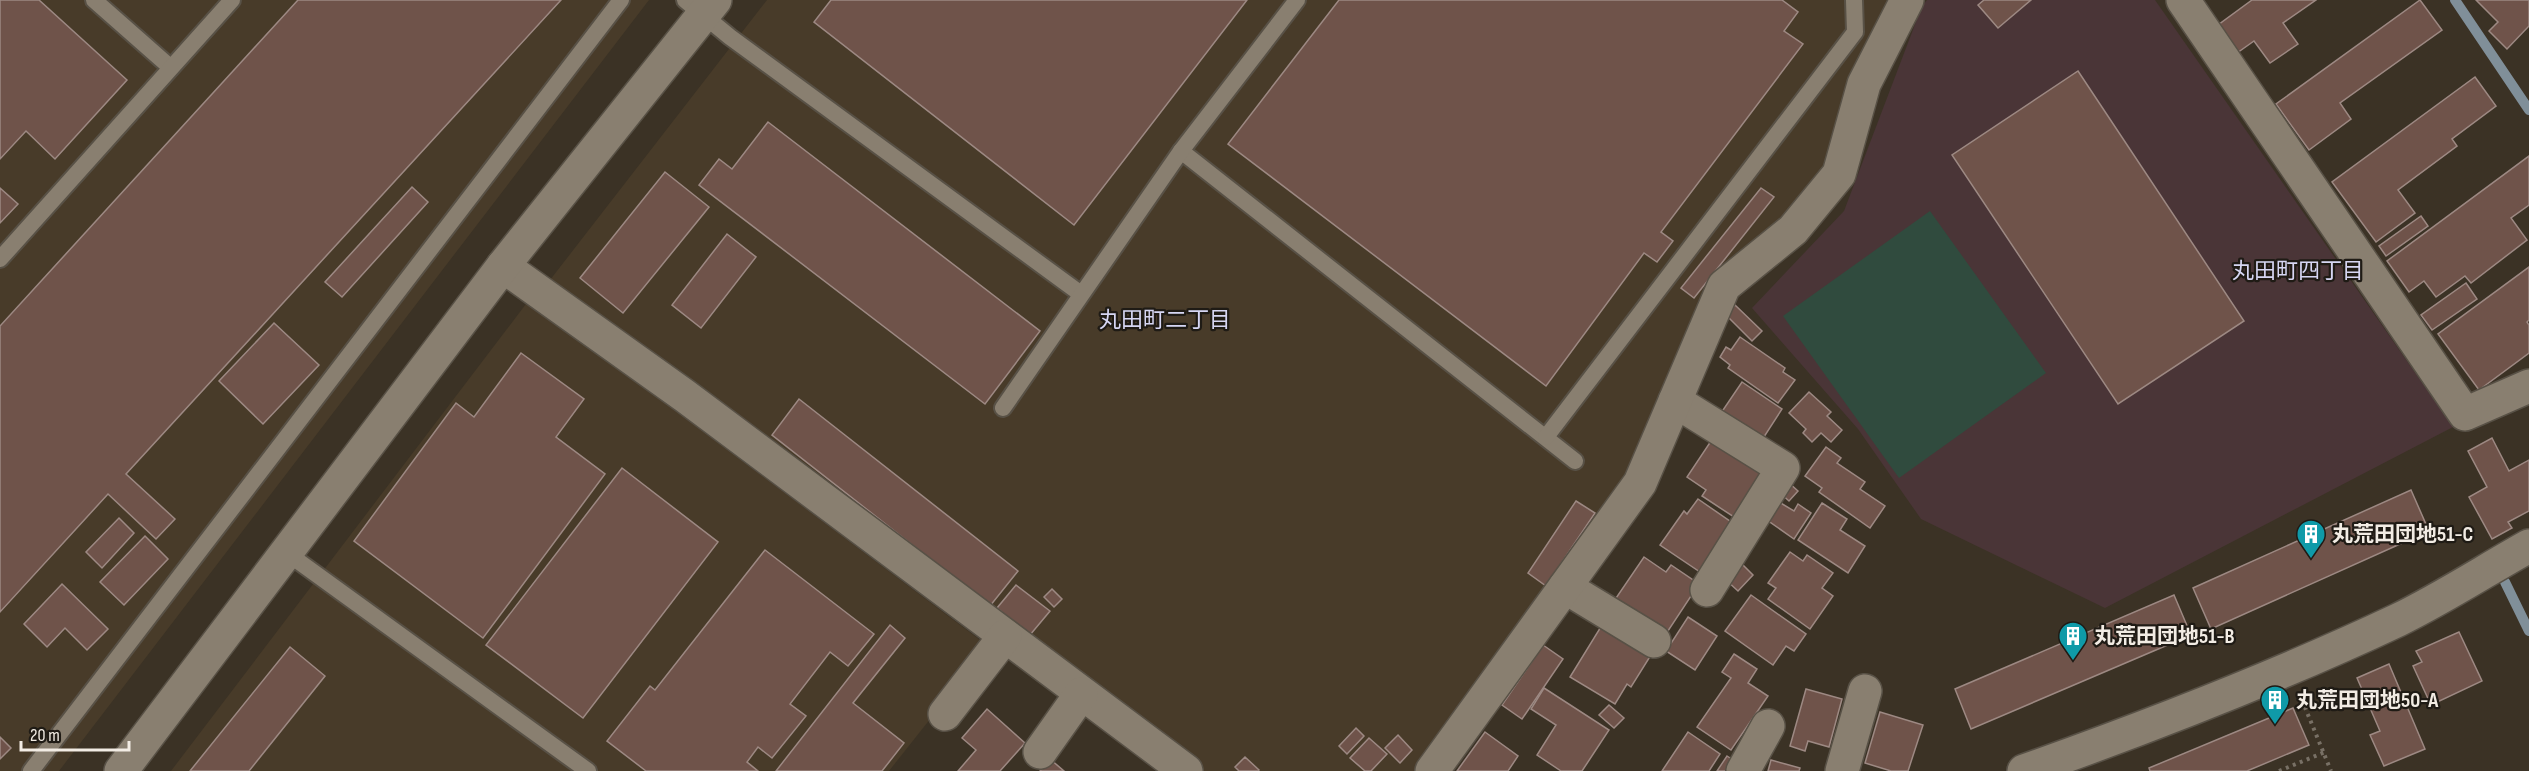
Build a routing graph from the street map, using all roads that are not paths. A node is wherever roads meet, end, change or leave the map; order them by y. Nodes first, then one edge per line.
1 (94, 0) edge
2 (232, 0) edge
3 (621, 0) edge
4 (1296, 0) edge
5 (1854, 0) edge
6 (1907, 0) edge
7 (2183, 0) edge
8 (701, 5) edge
9 (170, 67) junction
10 (1180, 151) junction
11 (0, 259) edge
12 (504, 266) junction
13 (1081, 294) junction
14 (2529, 386) edge
15 (1675, 401) junction
16 (1003, 408) dead end
17 (1546, 437) junction
18 (1575, 461) dead end
19 (2529, 546) edge
20 (287, 553) junction
21 (1565, 587) junction
22 (1707, 590) dead end
23 (1005, 636) junction
24 (1654, 641) dead end
25 (1865, 692) dead end
26 (1081, 694) junction
27 (945, 714) dead end
28 (1768, 726) dead end
29 (1040, 752) dead end
30 (585, 770) edge
31 (31, 771) edge
32 (121, 771) edge
33 (1186, 771) edge
34 (1432, 771) edge
35 (1743, 771) edge
36 (1842, 771) edge
37 (2024, 771) edge

1 - 9 lane
2 - 9 lane
3 - 31 lane
4 - 10 lane
5 - 17 lane
6 - 15 street
7 - 14 street
8 - 12 street
8 - 13 lane
9 - 11 lane
10 - 13 lane
10 - 17 lane
12 - 20 street
12 - 23 street
13 - 16 lane
15 - 21 street
15 - 22 street
17 - 18 lane
19 - 37 street
20 - 30 lane
20 - 32 street
21 - 24 street
21 - 34 street
23 - 26 street
23 - 27 street
25 - 36 street
26 - 29 street
26 - 33 street
28 - 35 street

